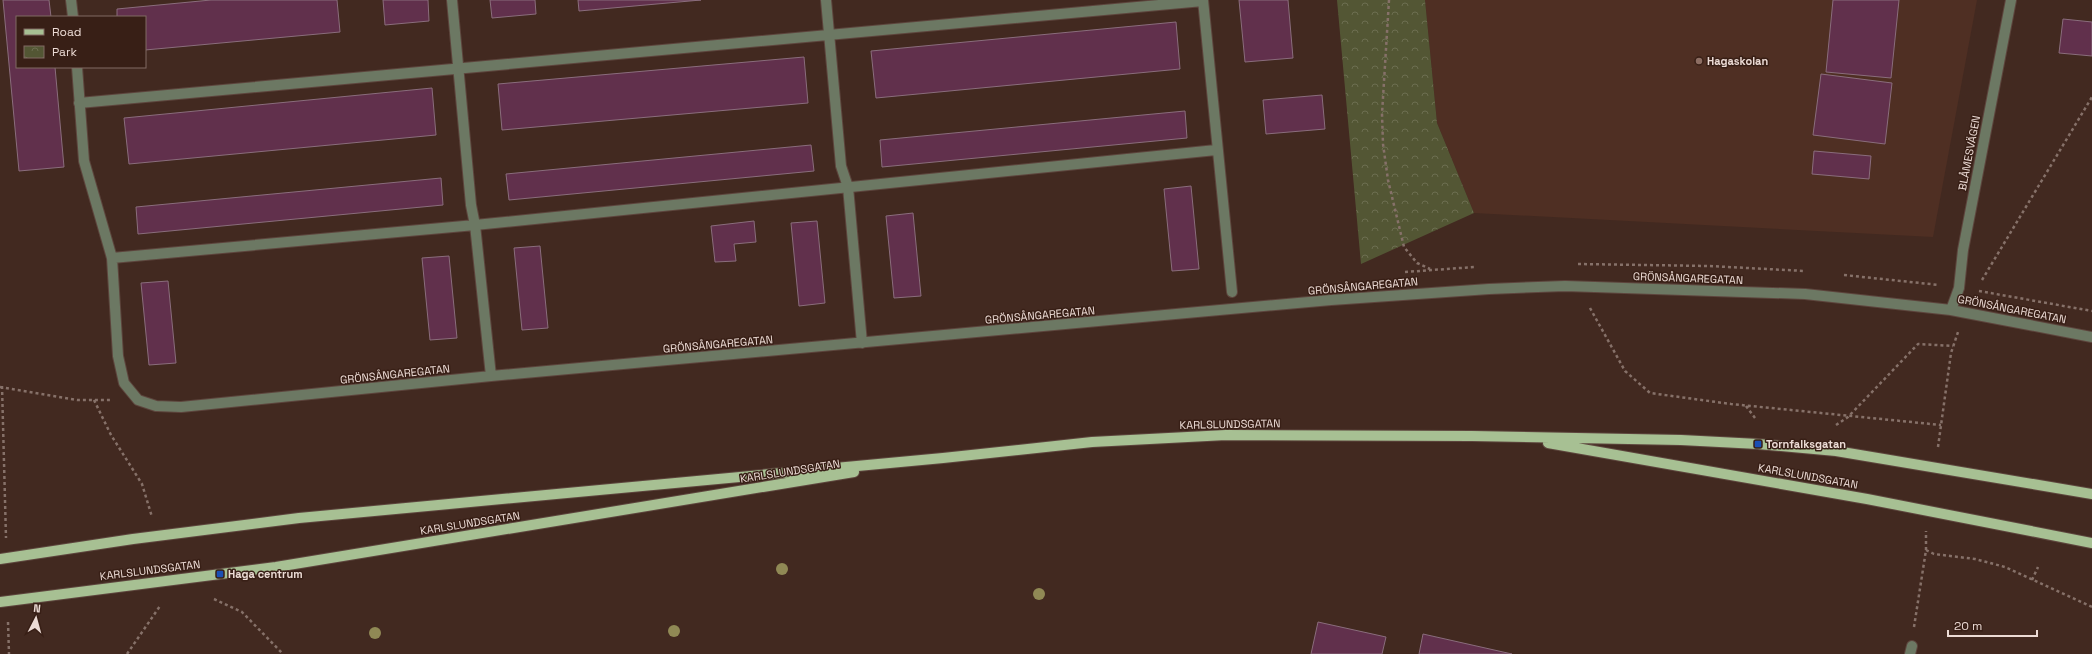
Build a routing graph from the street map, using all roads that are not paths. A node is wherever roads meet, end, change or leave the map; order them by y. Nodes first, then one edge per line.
1 (71, 0) edge
2 (452, 0) edge
3 (826, 0) edge
4 (1203, 0) edge
5 (2011, 0) edge
6 (73, 16) edge
7 (829, 35) junction
8 (77, 68) edge
9 (458, 69) junction
10 (79, 104) junction
11 (1216, 150) junction
12 (848, 187) junction
13 (475, 225) junction
14 (112, 258) junction
15 (1232, 292) dead end
16 (1951, 310) junction
17 (2092, 337) edge
18 (862, 343) junction
19 (491, 376) junction
20 (1518, 438) junction
21 (943, 458) junction
22 (2092, 494) edge
23 (2092, 543) edge
24 (0, 559) edge
25 (0, 602) edge

1 - 6 street
2 - 9 street
3 - 7 street
4 - 7 street
4 - 11 street
5 - 16 street, BLÅMESVÄGEN
7 - 9 street
7 - 12 street
8 - 10 street
9 - 10 street
9 - 13 street
10 - 14 street
11 - 12 street
11 - 15 street
12 - 13 street
12 - 18 street
13 - 14 street
13 - 19 street
14 - 19 street, GRÖNSÅNGAREGATAN
16 - 17 street, GRÖNSÅNGAREGATAN
16 - 18 street, GRÖNSÅNGAREGATAN
18 - 19 street, GRÖNSÅNGAREGATAN
20 - 21 main road, KARLSLUNDSGATAN
20 - 22 main road, KARLSLUNDSGATAN
20 - 23 main road, KARLSLUNDSGATAN
21 - 24 main road, KARLSLUNDSGATAN
21 - 25 main road, KARLSLUNDSGATAN

